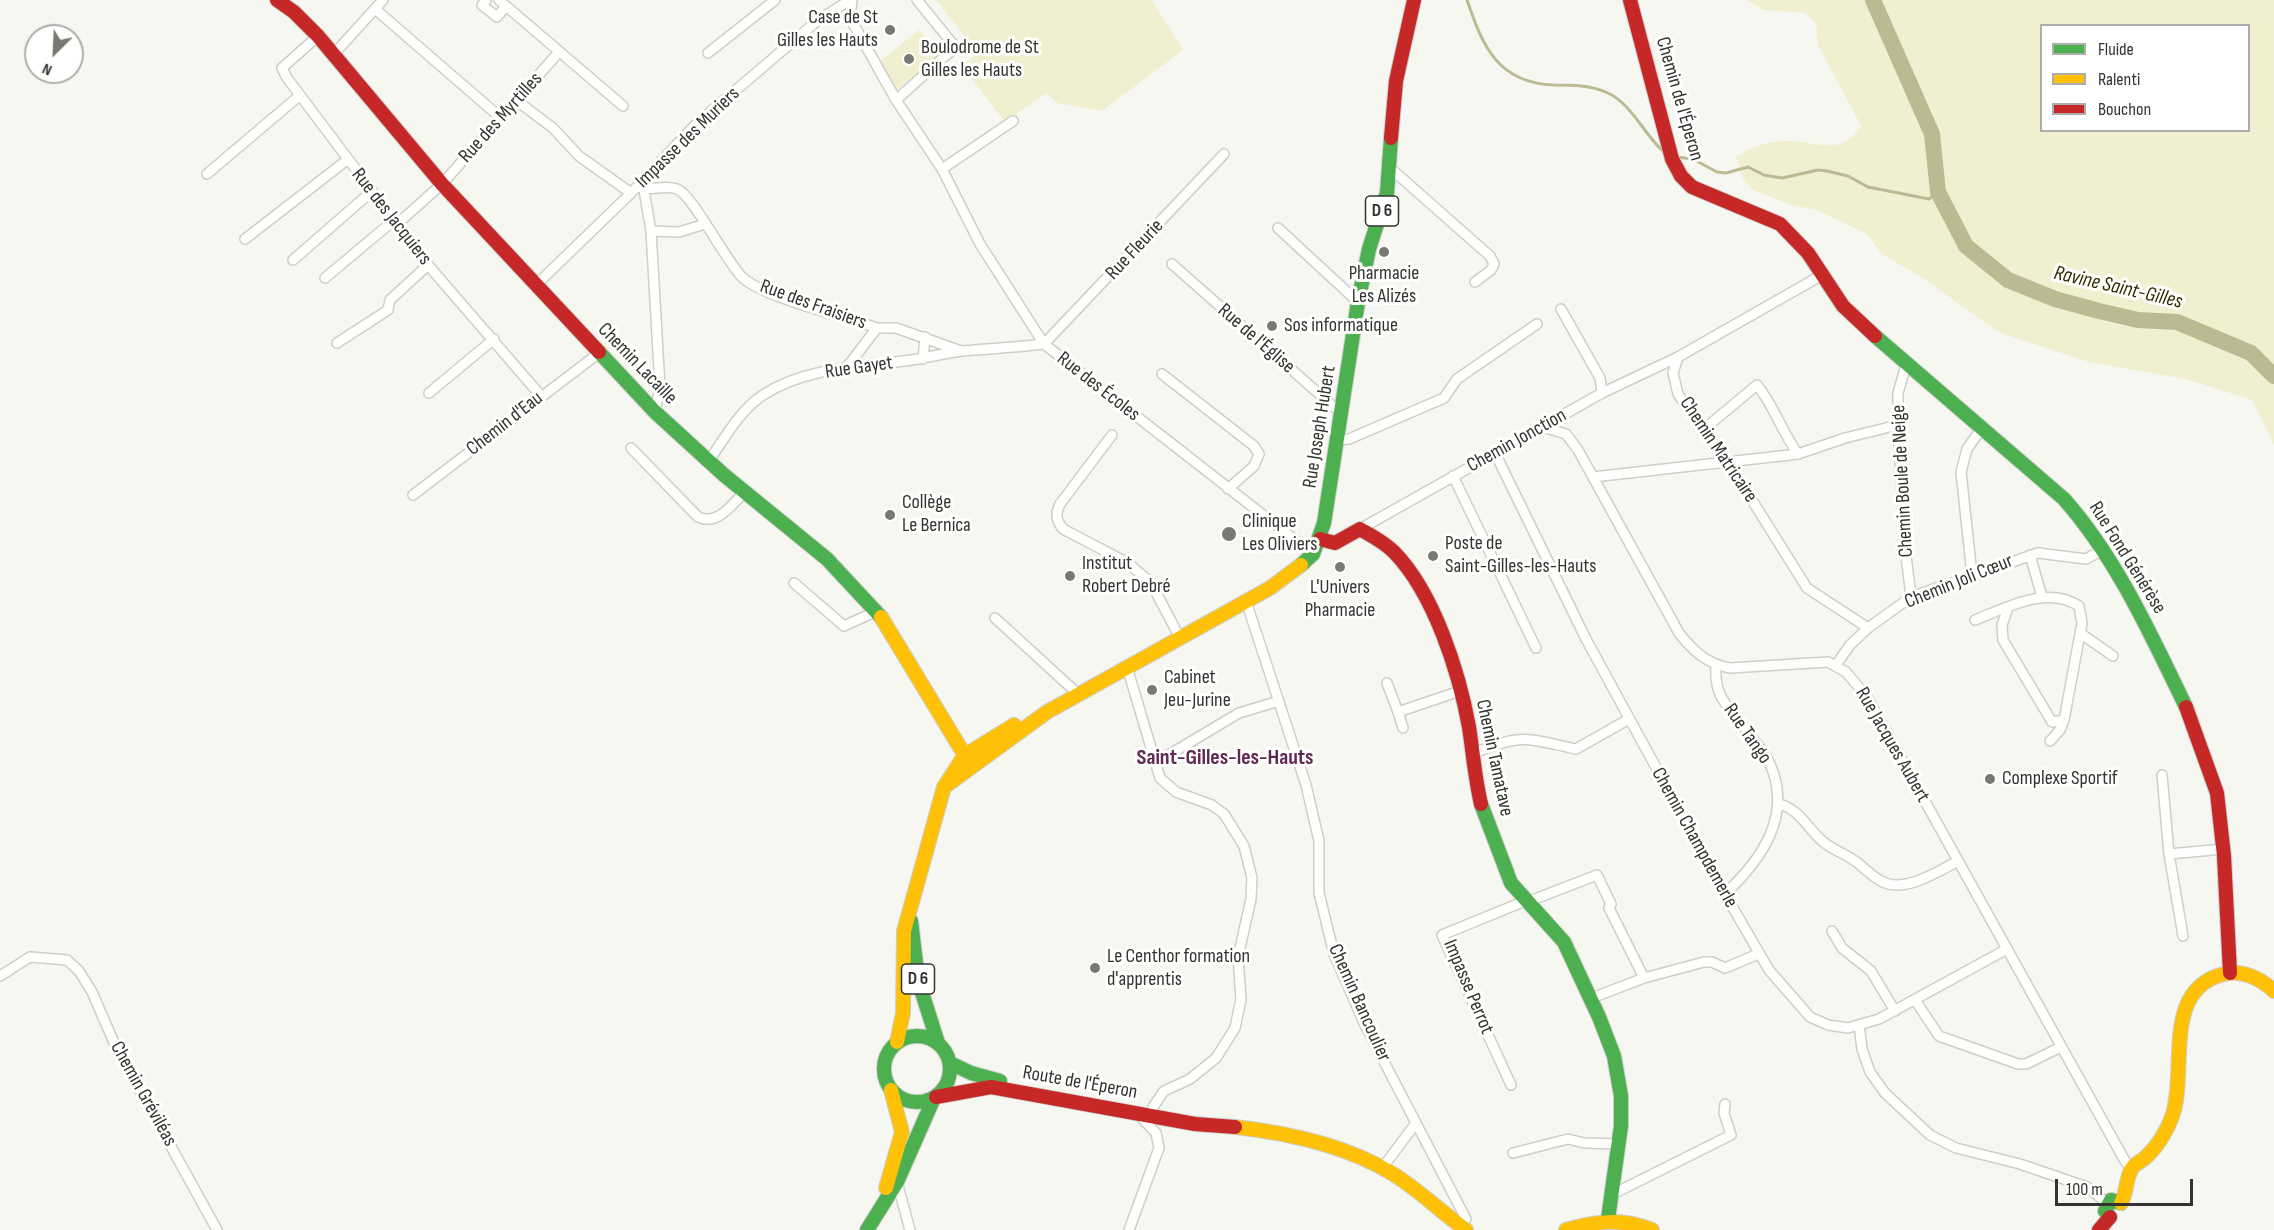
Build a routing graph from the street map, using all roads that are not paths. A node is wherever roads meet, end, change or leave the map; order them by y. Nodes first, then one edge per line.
1 (277, 0) edge
2 (383, 0) edge
3 (486, 0) edge
4 (775, 0) edge
5 (851, 0) edge
6 (917, 0) edge
7 (1414, 0) edge
8 (1630, 0) edge
9 (502, 3) edge
10 (375, 9) junction
11 (318, 36) junction
12 (559, 52) junction
13 (708, 53) dead end
14 (333, 55) junction
15 (299, 96) junction
16 (896, 100) junction
17 (517, 101) junction
18 (623, 106) dead end
19 (501, 118) junction
20 (1013, 121) dead end
21 (1224, 154) dead end
22 (347, 160) junction
23 (1389, 167) junction
24 (942, 169) junction
25 (207, 174) dead end
26 (442, 184) junction
27 (638, 190) junction
28 (371, 192) junction
29 (394, 223) junction
30 (705, 224) junction
31 (1278, 228) dead end
32 (651, 231) junction
33 (245, 239) dead end
34 (293, 260) dead end
35 (1172, 264) dead end
36 (428, 265) junction
37 (1822, 275) junction
38 (325, 278) dead end
39 (1475, 282) dead end
40 (535, 286) junction
41 (1358, 302) junction
42 (1561, 309) dead end
43 (1537, 324) dead end
44 (877, 328) junction
45 (925, 337) junction
46 (494, 339) junction
47 (337, 343) dead end
48 (1044, 344) junction
49 (961, 351) junction
50 (599, 353) junction
51 (1678, 357) junction
52 (923, 359) junction
53 (1906, 365) junction
54 (847, 367) junction
55 (1162, 374) dead end
56 (429, 393) dead end
57 (1602, 393) junction
58 (541, 396) junction
59 (1343, 410) junction
60 (655, 412) junction
61 (1898, 425) junction
62 (1543, 427) junction
63 (1981, 429) junction
64 (1703, 430) junction
65 (1112, 435) dead end
66 (1338, 440) junction
67 (631, 448) dead end
68 (1496, 453) junction
69 (1798, 454) junction
70 (1724, 461) junction
71 (708, 462) junction
72 (1454, 476) junction
73 (1593, 477) junction
74 (1228, 489) junction
75 (745, 492) junction
76 (413, 495) dead end
77 (1360, 529) junction
78 (1320, 539) junction
79 (2102, 550) junction
80 (1313, 554) junction
81 (2030, 555) junction
82 (1972, 575) junction
83 (794, 583) dead end
84 (1911, 597) junction
85 (2042, 597) junction
86 (1246, 601) junction
87 (2008, 608) junction
88 (877, 611) junction
89 (995, 618) dead end
90 (1975, 620) dead end
91 (1869, 628) junction
92 (2080, 633) junction
93 (1180, 638) junction
94 (1536, 648) dead end
95 (2113, 656) dead end
96 (1836, 665) junction
97 (1716, 666) junction
98 (1127, 667) junction
99 (1387, 683) dead end
100 (1460, 691) junction
101 (1078, 694) junction
102 (1279, 701) junction
103 (1047, 712) junction
104 (1398, 712) junction
105 (1629, 719) junction
106 (2064, 720) junction
107 (1403, 728) dead end
108 (2050, 741) dead end
109 (964, 754) junction
110 (1472, 754) junction
111 (1155, 763) junction
112 (2162, 775) dead end
113 (949, 782) junction
114 (1779, 804) junction
115 (2223, 849) junction
116 (2169, 854) junction
117 (1958, 861) junction
118 (1725, 894) junction
119 (1526, 902) junction
120 (909, 911) junction
121 (1832, 931) dead end
122 (2183, 936) dead end
123 (2007, 949) junction
124 (1758, 954) junction
125 (2230, 973) junction
126 (0, 976) edge
127 (1644, 978) junction
128 (2274, 991) edge
129 (1589, 999) junction
130 (1915, 1000) junction
131 (1894, 1011) junction
132 (1859, 1025) junction
133 (897, 1042) junction
134 (938, 1043) junction
135 (2061, 1047) junction
136 (950, 1063) junction
137 (1511, 1085) dead end
138 (891, 1090) junction
139 (935, 1098) junction
140 (1725, 1104) dead end
141 (1154, 1107) junction
142 (1114, 1108) junction
143 (1136, 1112) junction
144 (1416, 1123) junction
145 (1216, 1125) junction
146 (1619, 1144) junction
147 (1513, 1153) dead end
148 (1383, 1167) junction
149 (2132, 1169) junction
150 (897, 1182) junction
151 (1611, 1195) junction
152 (880, 1208) junction
153 (2108, 1210) junction
154 (1608, 1219) junction
155 (1466, 1224) edge
156 (217, 1230) edge
157 (867, 1230) edge
158 (910, 1230) edge
159 (1129, 1230) edge
160 (1566, 1230) edge
161 (1652, 1230) edge
162 (2099, 1230) edge

1 - 11 street, Chemin Lacaille
2 - 10 street
3 - 9 street
4 - 13 street
5 - 16 street, Rue des Écoles
5 - 27 street, Impasse des Muriers
6 - 16 street
7 - 23 street, Rue Joseph Hubert / D 6
8 - 37 street, Chemin de l'Éperon
9 - 12 street
10 - 14 street
10 - 19 street
11 - 14 street, Chemin Lacaille
11 - 15 street, Rue des Jacquiers
12 - 17 street, Rue des Myrtilles
12 - 18 street
14 - 26 street, Chemin Lacaille
15 - 22 street, Rue des Jacquiers
15 - 25 street
16 - 24 street, Rue des Écoles
17 - 19 street, Rue des Myrtilles
17 - 27 street
19 - 26 street, Rue des Myrtilles
20 - 24 street
21 - 48 street, Rue Fleurie
22 - 28 street, Rue des Jacquiers
22 - 33 street
23 - 39 street
23 - 41 street, Rue Joseph Hubert / D 6
24 - 48 street, Rue des Écoles
26 - 29 street, Rue des Myrtilles
26 - 40 street, Chemin Lacaille
27 - 30 street, Rue des Fraisiers
27 - 32 street
27 - 40 street, Impasse des Muriers
28 - 29 street, Rue des Jacquiers
28 - 34 street
29 - 36 street, Rue des Jacquiers
29 - 38 street, Rue des Myrtilles
30 - 32 street
30 - 44 street, Rue des Fraisiers
31 - 41 street
32 - 60 street
35 - 59 street, Rue de l'Église
36 - 46 street, Rue des Jacquiers
36 - 47 street
37 - 51 street
37 - 53 street, Rue Fond Générèse
40 - 50 street, Chemin Lacaille
41 - 59 street, Rue Joseph Hubert / D 6
42 - 57 street
43 - 66 street
44 - 45 street, Rue des Fraisiers
44 - 54 street
45 - 49 street, Rue des Fraisiers
45 - 52 street
46 - 56 street
46 - 58 street, Rue des Jacquiers
48 - 49 street, Rue Gayet
48 - 74 street, Rue des Écoles
49 - 52 street, Rue Gayet
50 - 58 street, Chemin d'Eau
50 - 60 street, Chemin Lacaille
51 - 57 street, Chemin Jonction
51 - 64 street, Chemin Matricaire
52 - 54 street, Rue Gayet
53 - 61 street, Chemin Boule de Neige
53 - 63 street, Rue Fond Générèse
54 - 71 street, Rue Gayet
55 - 74 street
57 - 62 street, Chemin Jonction
58 - 76 street, Chemin d'Eau
59 - 66 street, Rue Joseph Hubert / D 6
60 - 71 street, Chemin Lacaille
61 - 69 street
61 - 84 street, Chemin Boule de Neige
62 - 68 street, Chemin Jonction
62 - 73 street
63 - 79 street, Rue Fond Générèse
63 - 82 street
64 - 69 street
64 - 70 street, Chemin Matricaire
65 - 93 street
66 - 78 street, Rue Joseph Hubert / D 6
67 - 75 street
68 - 72 street, Chemin Jonction
68 - 105 street, Chemin Champdemerle
69 - 70 street
70 - 73 street
70 - 91 street, Chemin Matricaire
71 - 75 street, Chemin Lacaille
72 - 77 street, Chemin Jonction
72 - 94 street
73 - 97 street
74 - 80 street, Rue des Écoles
75 - 88 street, Chemin Lacaille
77 - 78 street
77 - 100 street, Chemin Tamatave
78 - 80 street, Rue Joseph Hubert / D 6
79 - 81 street, Chemin Joli Cœur
79 - 115 street, Rue Fond Générèse
80 - 86 street, Rue Joseph Hubert / D 6
81 - 82 street, Chemin Joli Cœur
81 - 85 street
82 - 84 street, Chemin Joli Cœur
83 - 88 street
84 - 91 street, Chemin Joli Cœur
85 - 87 street
85 - 92 street
86 - 93 street, Rue Joseph Hubert / D 6
86 - 102 street, Chemin Bancoulier
87 - 90 street
87 - 106 street
88 - 109 street, Chemin Lacaille
89 - 101 street
91 - 96 street, Chemin Joli Cœur
92 - 95 street
92 - 106 street
93 - 98 street, Rue Joseph Hubert / D 6
96 - 97 street
96 - 117 street, Rue Jacques Aubert
97 - 114 street, Rue Tango
98 - 101 street, Rue Joseph Hubert / D 6
98 - 111 street
99 - 104 street
100 - 104 street
100 - 110 street, Chemin Tamatave
101 - 103 street, Rue Joseph Hubert / D 6
102 - 111 street
102 - 144 street, Chemin Bancoulier
103 - 109 street, Rue Joseph Hubert / D 6
103 - 113 street, Rue Joseph Hubert / D 6
104 - 107 street
105 - 110 street
105 - 118 street, Chemin Champdemerle
106 - 108 street
109 - 113 street, Rue Joseph Hubert / D 6
110 - 119 street, Chemin Tamatave
111 - 141 street
112 - 116 street
113 - 120 street, Rue Joseph Hubert / D 6
114 - 117 street
114 - 118 street, Rue Tango
115 - 116 street
115 - 125 street, Rue Fond Générèse
116 - 122 street
117 - 123 street, Rue Jacques Aubert
118 - 124 street, Chemin Champdemerle
119 - 127 street
119 - 129 street, Chemin Tamatave
119 - 137 street, Impasse Perrot
120 - 133 street, Rue Joseph Hubert / D 6
120 - 134 street, Rue Joseph Hubert / D 6
121 - 131 street
123 - 130 street, Chemin Champdemerle
123 - 135 street, Rue Jacques Aubert
124 - 127 street
124 - 132 street, Chemin Champdemerle
125 - 128 street
125 - 149 street
126 - 156 street, Chemin Gréviléas
127 - 129 street
129 - 146 street, Chemin Tamatave
130 - 131 street, Chemin Champdemerle
130 - 135 street
131 - 132 street, Chemin Champdemerle
132 - 153 street
133 - 134 street
133 - 138 street
134 - 136 street
135 - 149 street, Rue Jacques Aubert
136 - 139 street
136 - 141 street, Route de l'Éperon
138 - 139 street
138 - 152 street
139 - 142 street, Route de l'Éperon
139 - 150 street
140 - 151 street
141 - 142 street
141 - 145 street, Route de l'Éperon
142 - 143 street, Route de l'Éperon
143 - 145 street, Route de l'Éperon
143 - 159 street
144 - 148 street
144 - 155 street, Chemin Bancoulier
145 - 148 street, Route de l'Éperon
146 - 147 street
146 - 151 street, Chemin Tamatave
148 - 155 street, Route de l'Éperon
149 - 153 street
150 - 152 street
150 - 158 street
151 - 154 street, Chemin Tamatave
152 - 157 street
153 - 162 street
154 - 160 street
154 - 161 street

